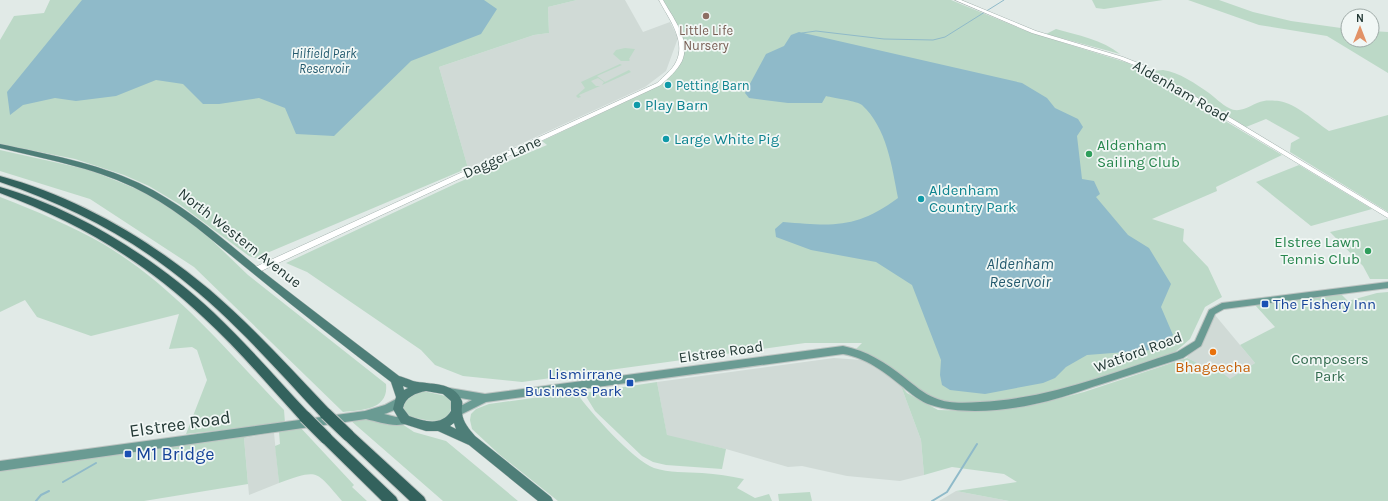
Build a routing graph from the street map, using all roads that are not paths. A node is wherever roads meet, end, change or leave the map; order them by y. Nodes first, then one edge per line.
1 (661, 0) edge
2 (957, 0) edge
3 (0, 146) edge
4 (0, 179) edge
5 (0, 190) edge
6 (1388, 216) edge
7 (256, 270) junction
8 (1388, 285) edge
9 (395, 379) junction
10 (426, 387) junction
11 (449, 392) junction
12 (485, 398) junction
13 (401, 400) junction
14 (947, 406) joint
15 (457, 413) junction
16 (365, 415) junction
17 (405, 420) junction
18 (439, 426) junction
19 (470, 440) junction
20 (0, 466) edge
21 (391, 501) edge
22 (419, 501) edge
23 (547, 501) edge

1 - 7 street, Dagger Lane
2 - 6 street, Aldenham Road
3 - 7 highway, North Western Avenue
4 - 22 highway, bridge
5 - 21 highway, bridge
7 - 9 highway, North Western Avenue
8 - 14 main road, Watford Road
9 - 10 highway, North Western Avenue
9 - 13 highway
10 - 11 highway
10 - 13 highway
11 - 12 main road, Elstree Road
11 - 15 highway
12 - 14 main road, Elstree Road
12 - 15 main road, Elstree Road
13 - 16 main road, Elstree Road
13 - 17 highway
15 - 18 highway
15 - 19 highway
16 - 17 main road, Elstree Road
16 - 20 main road, Elstree Road
17 - 18 highway
18 - 19 highway
19 - 23 highway

